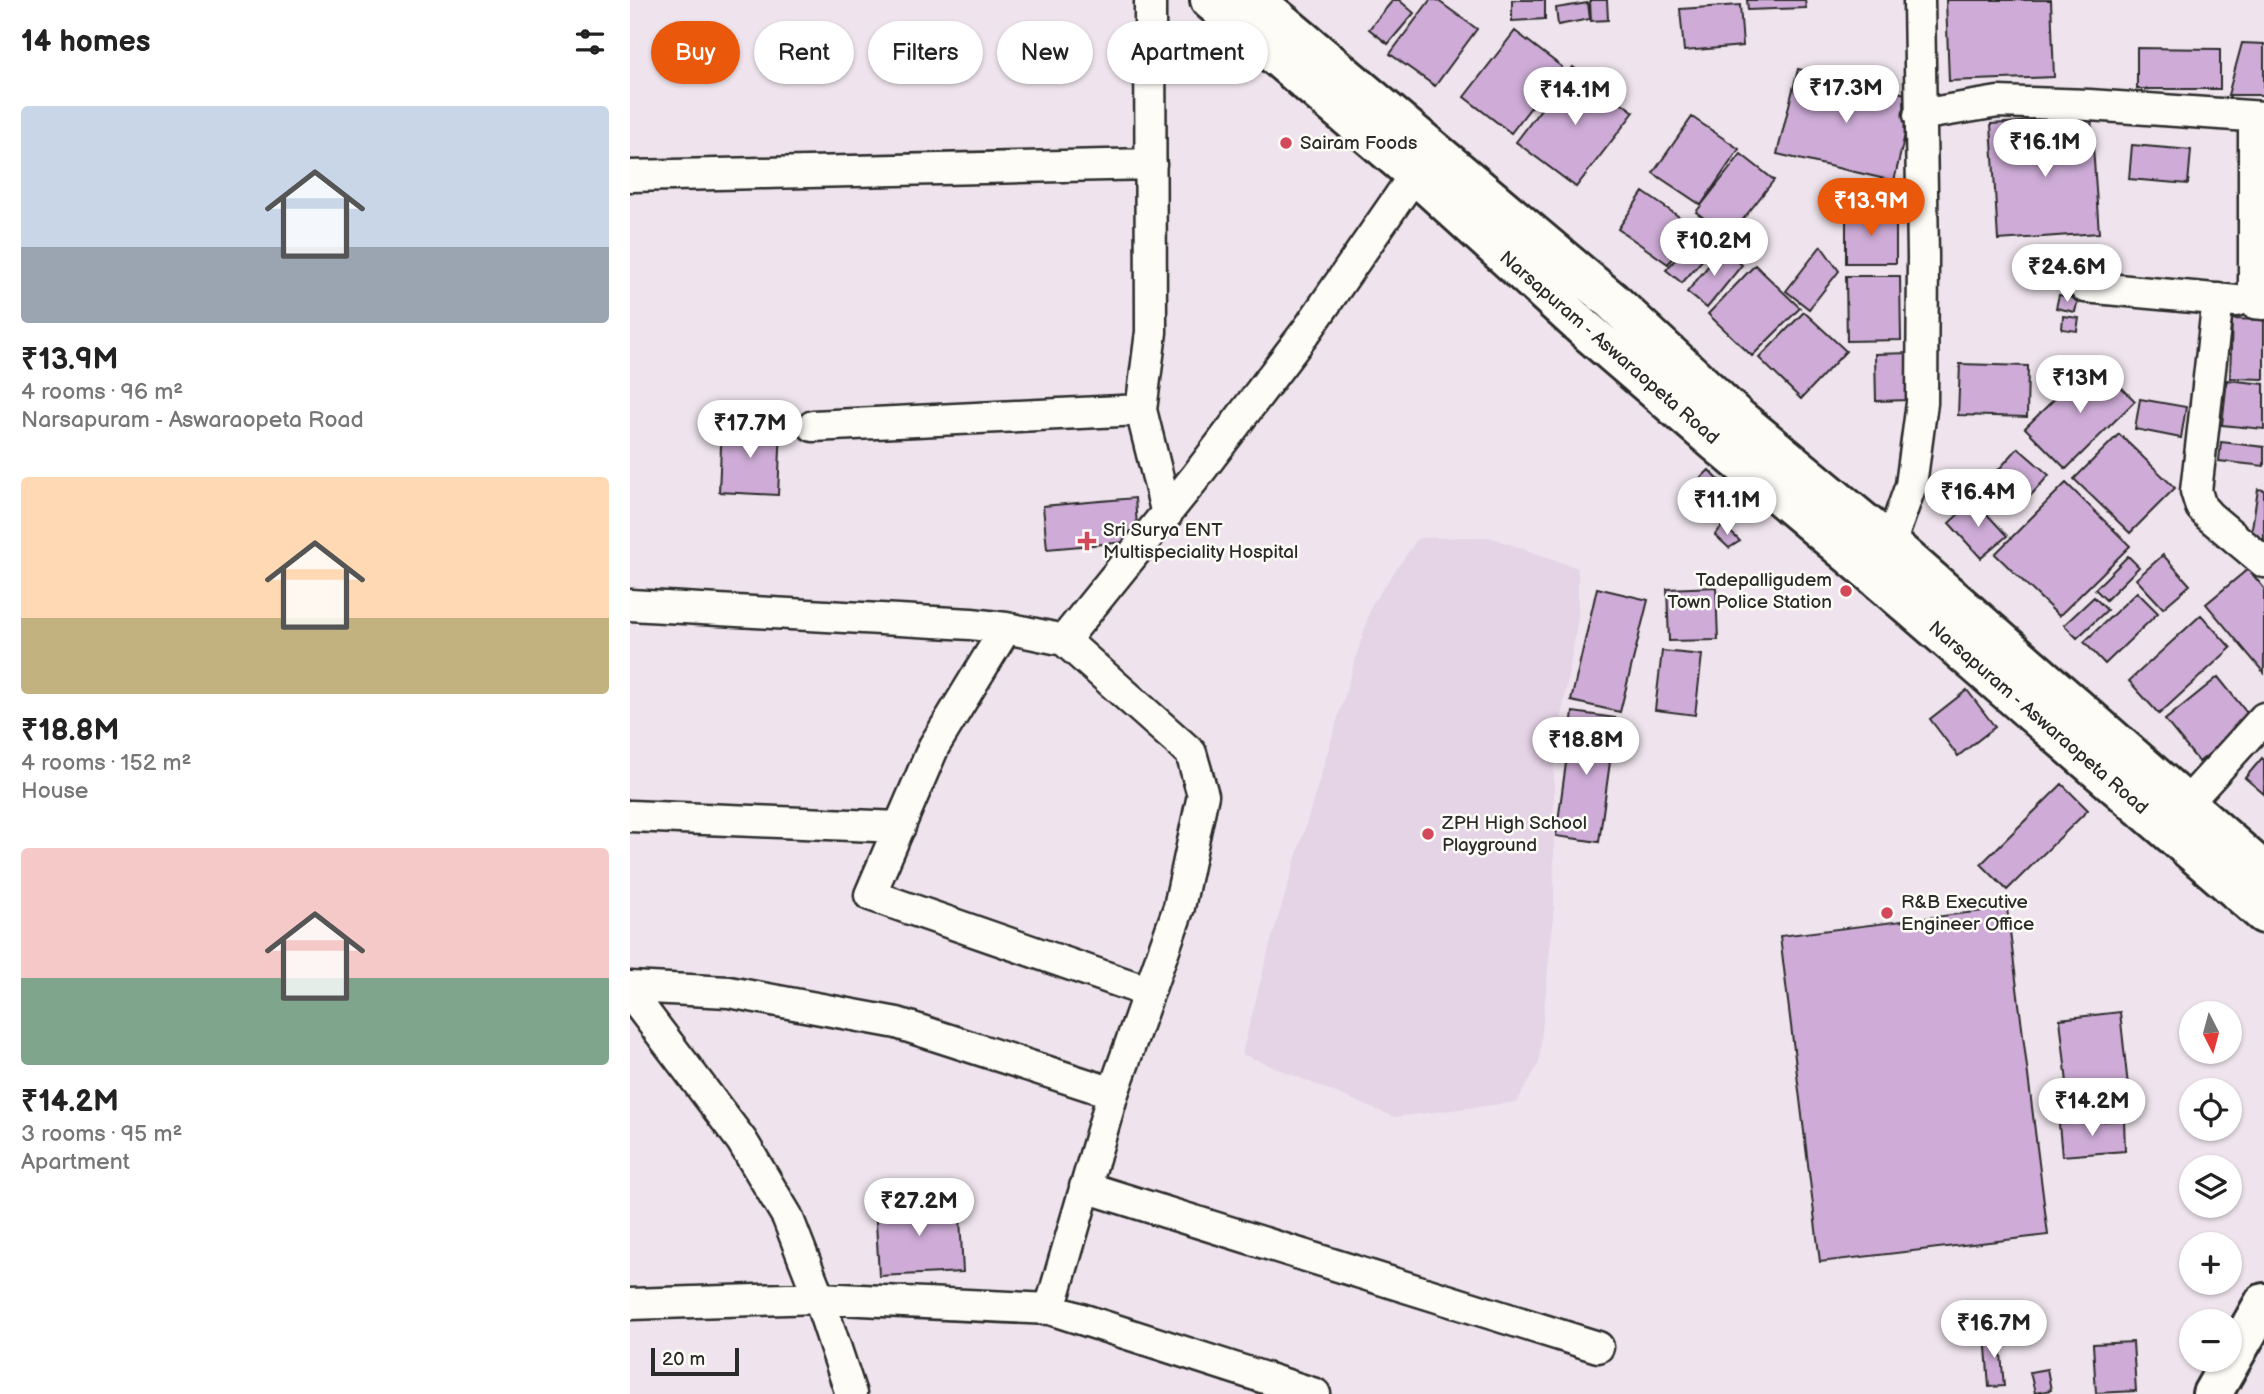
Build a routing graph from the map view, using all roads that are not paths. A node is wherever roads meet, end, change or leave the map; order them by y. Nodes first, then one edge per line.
1 (1150, 0) edge
2 (1210, 0) edge
3 (1255, 0) edge
4 (1919, 0) edge
5 (1919, 114) junction
6 (2259, 117) edge
7 (1425, 163) junction
8 (1151, 164) junction
9 (630, 176) edge
10 (2085, 287) dead end
11 (2218, 299) junction
12 (2259, 303) edge
13 (1141, 410) junction
14 (813, 426) dead end
15 (1167, 514) junction
16 (1879, 557) junction
17 (2264, 562) edge
18 (630, 605) edge
19 (1006, 628) junction
20 (1064, 640) junction
21 (2264, 718) edge
22 (2186, 804) junction
23 (630, 816) edge
24 (900, 827) junction
25 (2264, 872) edge
26 (2264, 914) edge
27 (630, 987) edge
28 (1149, 992) junction
29 (630, 993) edge
30 (1113, 1093) junction
31 (1085, 1188) junction
32 (819, 1298) junction
33 (2264, 1303) edge
34 (630, 1304) edge
35 (1050, 1309) junction
36 (1598, 1347) dead end
37 (851, 1394) edge
38 (1315, 1394) edge
39 (2212, 1394) edge

1 - 8 street
2 - 7 main road, Narsapuram - Aswaraopeta Road
3 - 7 main road, Narsapuram - Aswaraopeta Road
4 - 5 street
5 - 6 street
5 - 16 street
6 - 12 street
7 - 15 street
7 - 16 main road, Narsapuram - Aswaraopeta Road
8 - 9 street
8 - 13 street
10 - 11 street
11 - 12 street
11 - 17 street
13 - 14 street
13 - 15 street
15 - 20 street
16 - 22 main road, Narsapuram - Aswaraopeta Road
16 - 26 main road, Narsapuram - Aswaraopeta Road
18 - 19 street
19 - 20 street
19 - 24 street
20 - 28 street
21 - 22 street
22 - 25 main road, Narsapuram - Aswaraopeta Road
23 - 24 street
24 - 28 street
27 - 30 street
28 - 30 street
29 - 32 street
30 - 31 street
31 - 35 street
31 - 36 street
32 - 34 street
32 - 35 street
32 - 37 street
33 - 39 main road
35 - 38 street

